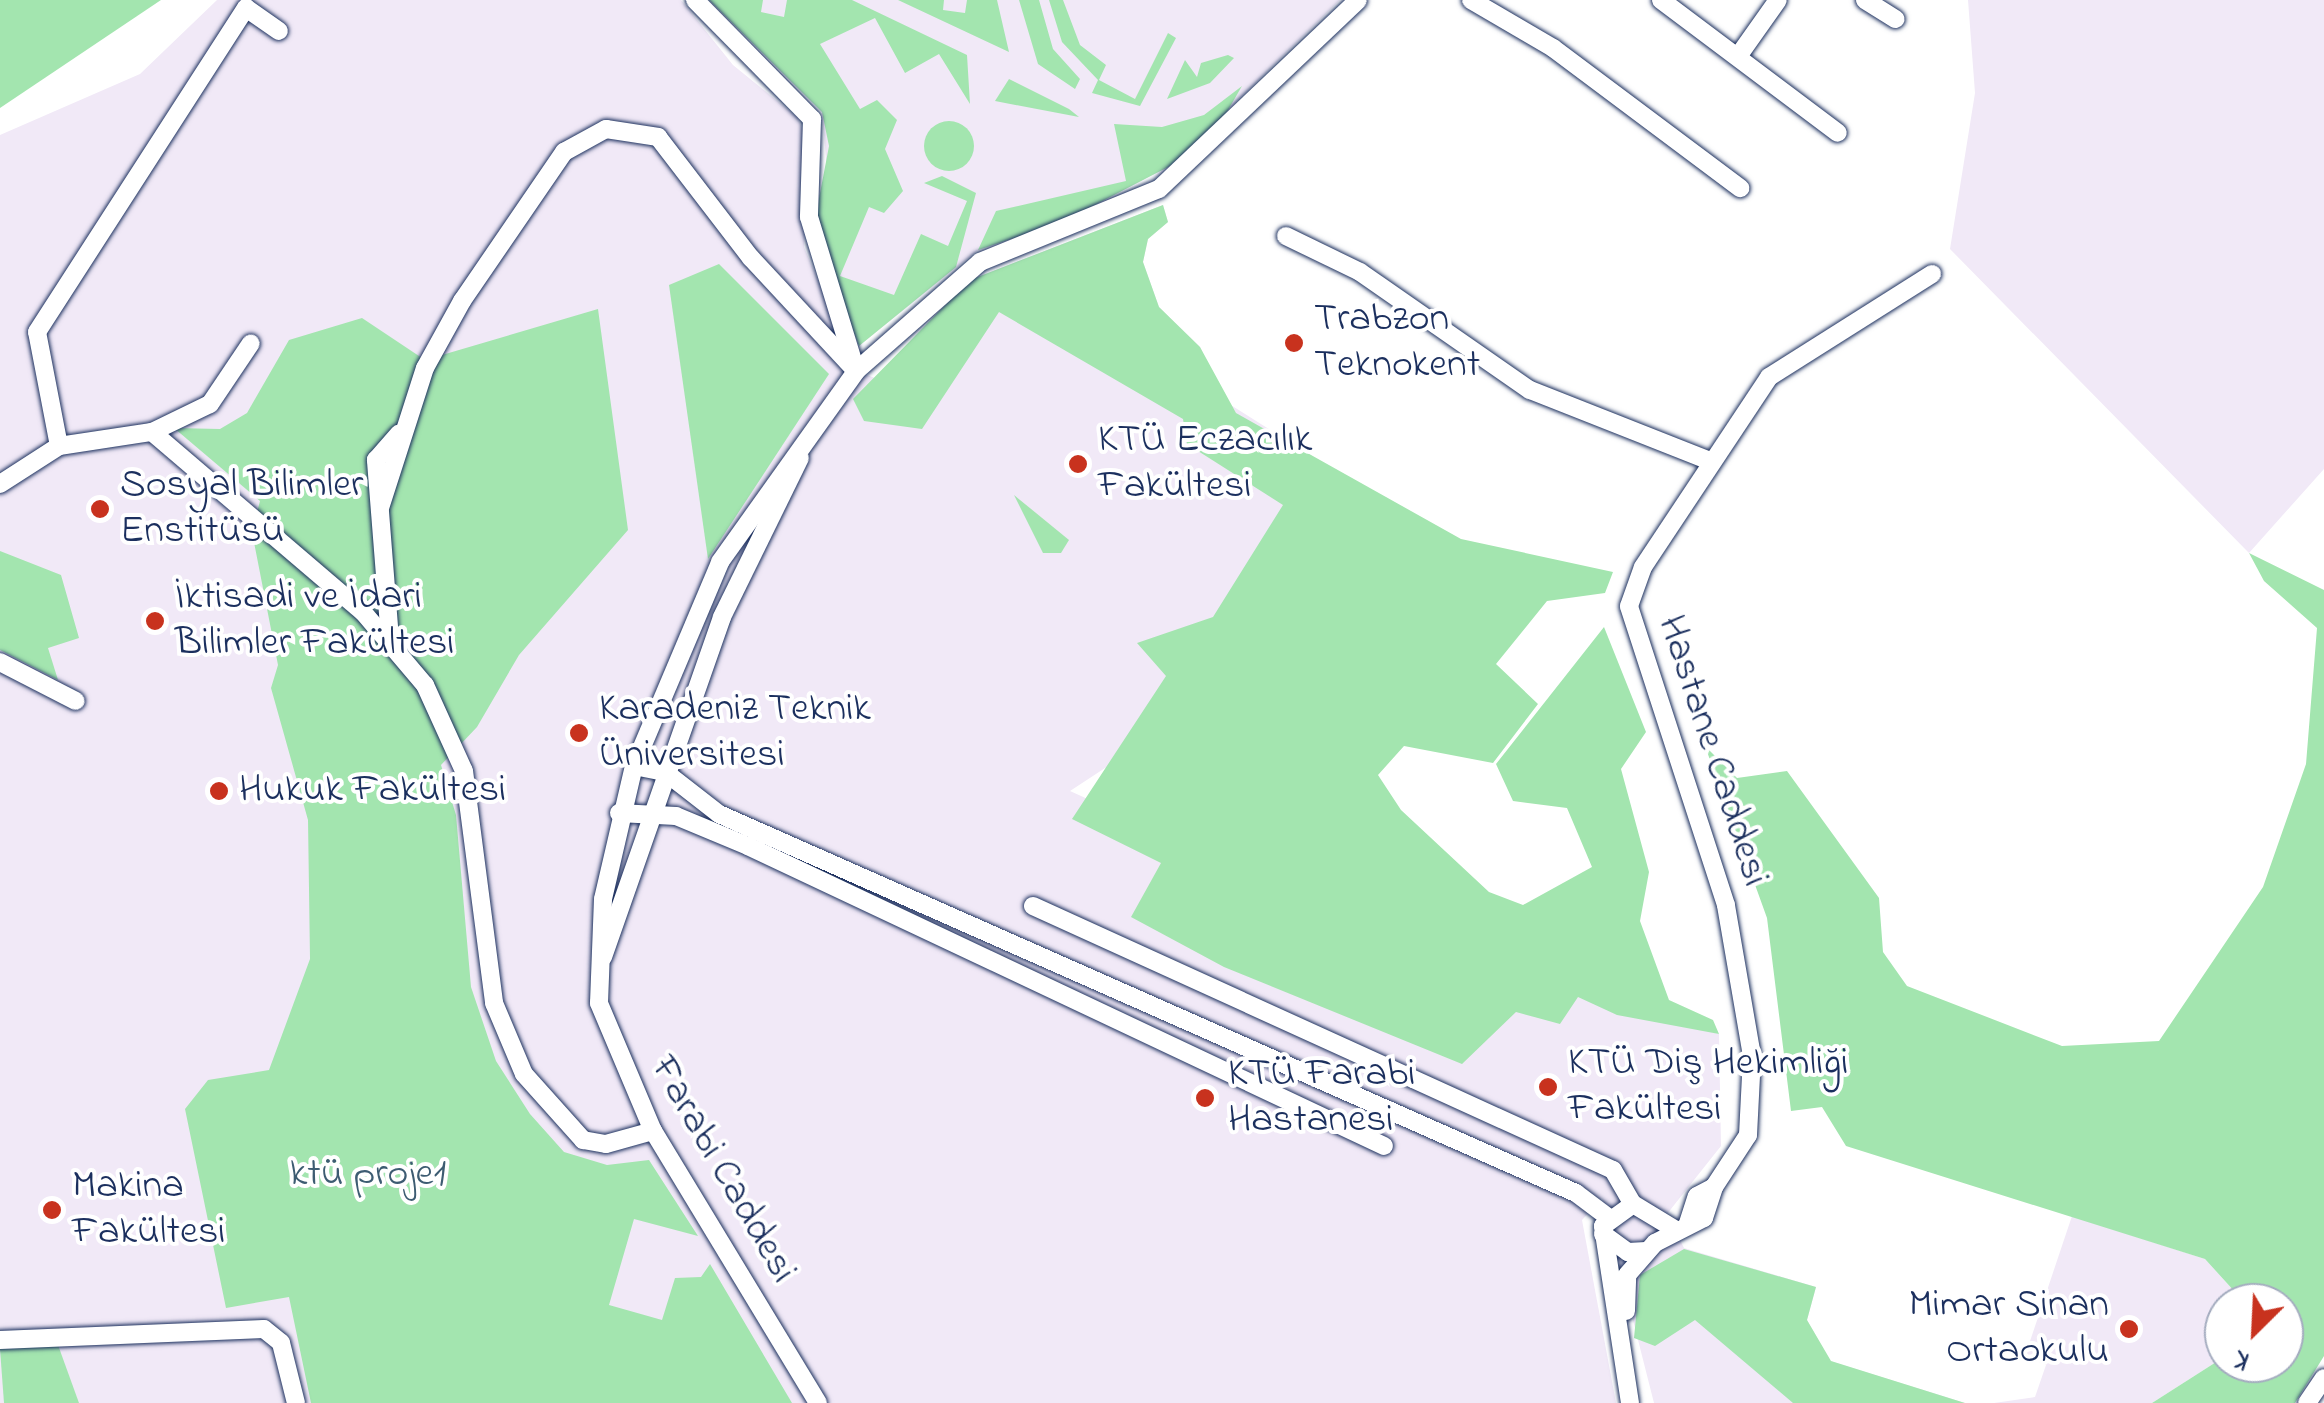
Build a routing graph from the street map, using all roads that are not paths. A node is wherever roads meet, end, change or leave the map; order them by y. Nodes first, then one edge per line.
1 (695, 0) edge
2 (1358, 0) edge
3 (1472, 0) edge
4 (1661, 0) edge
5 (1778, 0) edge
6 (1865, 0) edge
7 (1895, 19) dead end
8 (279, 31) dead end
9 (1739, 55) junction
10 (1838, 133) dead end
11 (1740, 188) dead end
12 (1286, 236) dead end
13 (1932, 274) dead end
14 (252, 343) dead end
15 (856, 371) junction
16 (152, 432) junction
17 (810, 434) junction
18 (60, 446) junction
19 (1710, 461) junction
20 (0, 484) edge
21 (390, 639) junction
22 (0, 662) edge
23 (76, 702) dead end
24 (634, 766) junction
25 (666, 772) junction
26 (654, 812) junction
27 (619, 813) junction
28 (1033, 906) dead end
29 (601, 960) junction
30 (653, 1131) junction
31 (1384, 1146) dead end
32 (1634, 1204) junction
33 (1655, 1220) junction
34 (1605, 1225) junction
35 (1682, 1226) junction
36 (1651, 1247) junction
37 (0, 1340) edge
38 (2324, 1378) edge
39 (296, 1403) edge
40 (818, 1403) edge
41 (1630, 1403) edge
42 (1642, 1403) edge
43 (2307, 1403) edge

1 - 15 street
2 - 15 street, Farabi Caddesi
3 - 11 street
4 - 9 street
5 - 9 street
6 - 7 street
8 - 18 street
9 - 10 street
12 - 19 street
13 - 19 street, Hastane Caddesi
14 - 16 street
15 - 17 street, Farabi Caddesi
15 - 21 street
16 - 18 street
16 - 21 street
17 - 24 street, Farabi Caddesi
17 - 25 street, Farabi Caddesi
18 - 20 street
19 - 35 street, Hastane Caddesi
21 - 30 street
22 - 23 street
24 - 25 street
24 - 27 street, Farabi Caddesi
25 - 26 street, Farabi Caddesi
25 - 34 street
26 - 27 street
26 - 29 street, Farabi Caddesi
26 - 31 street
27 - 29 street, Farabi Caddesi
28 - 32 street
29 - 30 street, Farabi Caddesi
30 - 40 street, Farabi Caddesi
32 - 33 street
32 - 34 street
33 - 35 street
33 - 36 street
34 - 36 street
34 - 41 street
35 - 36 street, Hastane Caddesi
36 - 42 street
37 - 39 street
38 - 43 street

